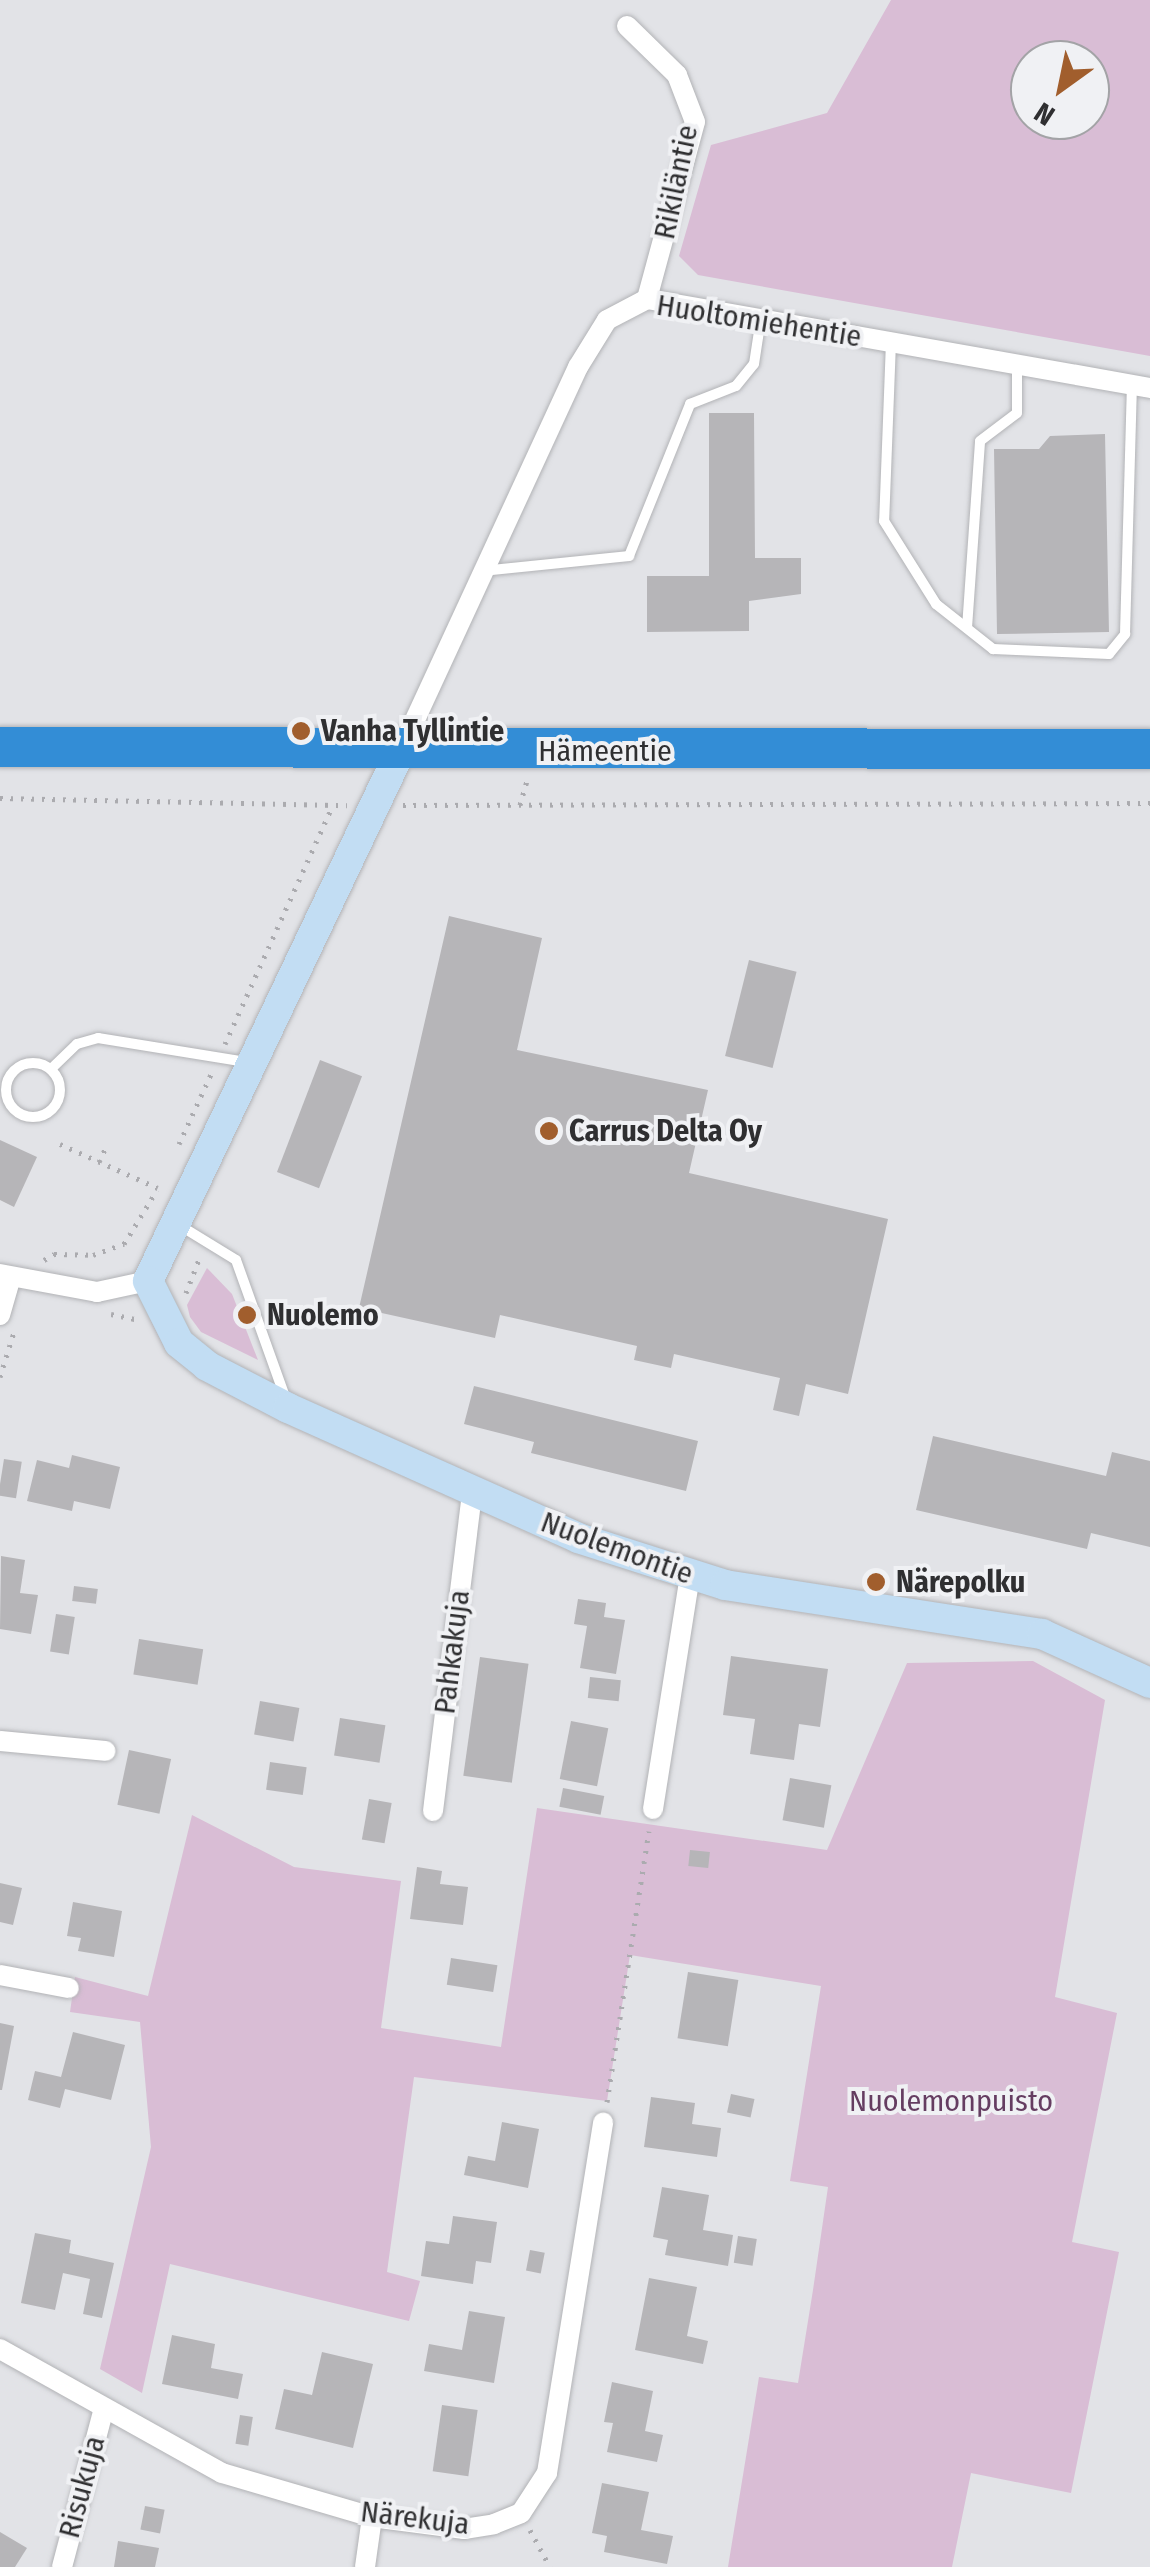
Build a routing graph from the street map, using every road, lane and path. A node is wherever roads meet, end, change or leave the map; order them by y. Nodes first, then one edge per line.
1 (627, 26) dead end
2 (648, 300) junction
3 (762, 318) junction
4 (891, 342) junction
5 (1017, 366) junction
6 (1141, 387) edge
7 (482, 572) junction
8 (967, 628) junction
9 (0, 748) edge
10 (1150, 748) edge
11 (400, 752) junction
12 (537, 778) dead end
13 (0, 798) edge
14 (1150, 803) edge
15 (375, 805) junction
16 (520, 805) junction
17 (254, 1063) junction
18 (51, 1069) junction
19 (60, 1144) dead end
20 (106, 1146) dead end
21 (99, 1162) junction
22 (158, 1188) dead end
23 (178, 1225) junction
24 (5, 1277) edge
25 (148, 1282) junction
26 (0, 1316) edge
27 (288, 1408) junction
28 (472, 1492) junction
29 (690, 1575) junction
30 (1150, 1682) edge
31 (0, 1741) edge
32 (106, 1750) dead end
33 (653, 1808) joint
34 (433, 1811) dead end
35 (0, 1974) edge
36 (69, 1988) dead end
37 (604, 2122) joint
38 (0, 2349) edge
39 (104, 2408) junction
40 (521, 2513) junction
41 (372, 2517) junction
42 (62, 2567) edge
43 (365, 2567) edge
44 (550, 2567) edge

1 - 2 street, Rikiläntie
2 - 3 street, Huoltomiehentie
2 - 7 street, Huoltomiehentie
3 - 4 street, Huoltomiehentie
3 - 7 lane
4 - 5 street, Huoltomiehentie
4 - 8 lane
5 - 6 street, Huoltomiehentie
5 - 8 lane
6 - 8 lane
7 - 11 street, Huoltomiehentie
9 - 11 highway, Hämeentie
10 - 11 highway, Hämeentie
11 - 15 street
12 - 16 path
13 - 15 path
14 - 16 path
15 - 16 path
15 - 17 street
17 - 18 lane
17 - 23 street
18 - 18 lane
19 - 21 path
20 - 21 path
21 - 22 path
23 - 25 street
23 - 27 lane
24 - 25 street
24 - 26 street
25 - 27 street, Nuolemontie
27 - 28 street, Nuolemontie
28 - 29 street, Nuolemontie
28 - 34 street, Pahkakuja
29 - 30 street, Nuolemontie
29 - 33 street
31 - 32 street
33 - 37 path
35 - 36 street
37 - 40 street
38 - 39 street, Närekuja
39 - 41 street, Närekuja
39 - 42 street, Risukuja
40 - 41 street, Närekuja
40 - 44 path
41 - 43 street

